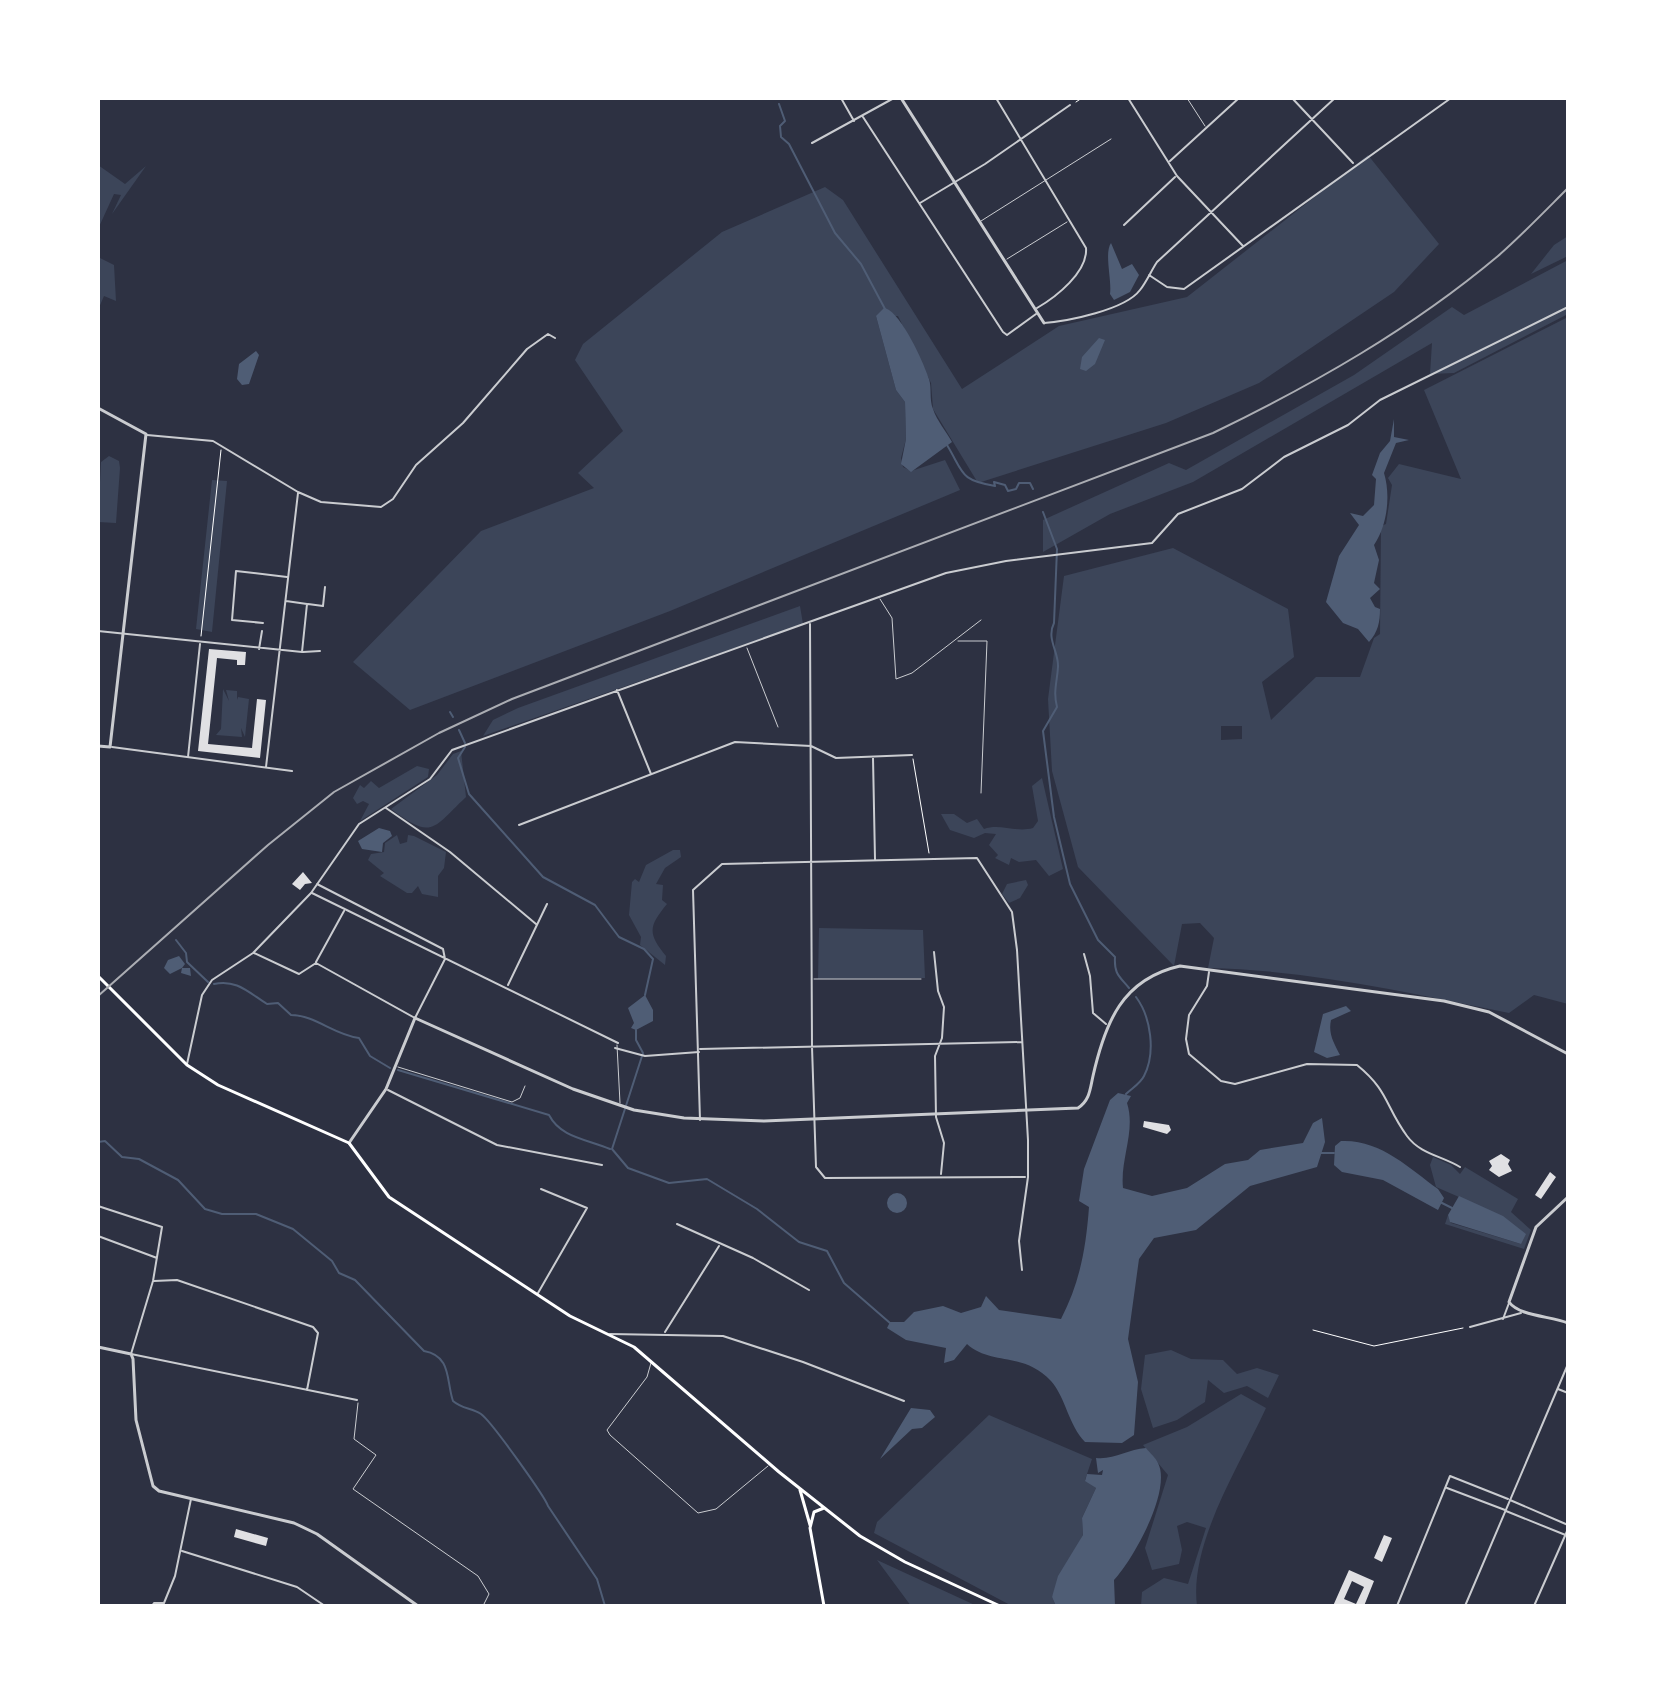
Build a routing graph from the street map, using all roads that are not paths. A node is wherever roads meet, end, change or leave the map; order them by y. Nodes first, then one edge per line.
1 (841, 98) edge
2 (894, 98) edge
3 (901, 98) edge
4 (996, 98) edge
5 (1128, 98) edge
6 (1187, 98) edge
7 (1239, 98) edge
8 (1292, 98) edge
9 (1335, 98) edge
10 (1451, 98) edge
11 (1070, 105) road end
12 (863, 117) junction
13 (1312, 120) junction
14 (855, 121) junction
15 (1207, 128) junction
16 (1020, 138) junction
17 (1111, 139) dead end
18 (812, 143) dead end
19 (1170, 161) junction
20 (1354, 164) junction
21 (1177, 176) junction
22 (1045, 182) junction
23 (955, 183) junction
24 (919, 204) junction
25 (1212, 212) junction
26 (1069, 220) junction
27 (980, 221) junction
28 (1124, 225) dead end
29 (1243, 247) junction
30 (1005, 260) junction
31 (1148, 274) junction
32 (1568, 307) edge
33 (1037, 311) junction
34 (1044, 323) joint
35 (555, 338) dead end
36 (98, 408) edge
37 (146, 434) junction
38 (298, 492) junction
39 (268, 575) junction
40 (288, 577) junction
41 (267, 584) dead end
42 (325, 587) dead end
43 (878, 597) junction
44 (285, 601) junction
45 (307, 604) junction
46 (981, 620) dead end
47 (263, 623) dead end
48 (810, 623) junction
49 (98, 631) edge
50 (262, 631) dead end
51 (125, 634) junction
52 (955, 641) junction
53 (200, 643) junction
54 (746, 646) junction
55 (259, 649) junction
56 (279, 649) junction
57 (320, 651) dead end
58 (302, 652) junction
59 (617, 690) junction
60 (778, 727) dead end
61 (98, 746) edge
62 (811, 746) junction
63 (110, 747) junction
64 (912, 755) road end
65 (873, 756) junction
66 (188, 758) junction
67 (266, 767) junction
68 (292, 771) dead end
69 (651, 775) junction
70 (981, 793) dead end
71 (386, 808) junction
72 (519, 825) dead end
73 (875, 860) junction
74 (811, 862) junction
75 (317, 884) junction
76 (311, 893) junction
77 (547, 904) dead end
78 (344, 911) junction
79 (536, 924) junction
80 (934, 952) dead end
81 (253, 953) junction
82 (1084, 954) dead end
83 (445, 959) junction
84 (316, 963) junction
85 (1210, 970) junction
86 (98, 976) edge
87 (812, 979) junction
88 (921, 979) dead end
89 (508, 986) junction
90 (415, 1018) junction
91 (1106, 1024) junction
92 (1023, 1042) junction
93 (618, 1043) joint
94 (939, 1043) junction
95 (812, 1047) junction
96 (615, 1048) junction
97 (699, 1050) junction
98 (1568, 1054) edge
99 (187, 1065) junction
100 (395, 1066) junction
101 (525, 1086) dead end
102 (386, 1089) junction
103 (620, 1106) junction
104 (1027, 1113) junction
105 (936, 1117) junction
106 (700, 1120) junction
107 (814, 1120) junction
108 (349, 1143) junction
109 (602, 1165) dead end
110 (1460, 1167) dead end
111 (941, 1175) junction
112 (1028, 1177) junction
113 (541, 1189) dead end
114 (1568, 1197) edge
115 (98, 1206) edge
116 (677, 1224) dead end
117 (98, 1236) edge
118 (720, 1245) junction
119 (157, 1258) junction
120 (1022, 1270) dead end
121 (153, 1281) junction
122 (809, 1290) dead end
123 (537, 1294) junction
124 (1509, 1302) junction
125 (1521, 1313) junction
126 (1502, 1320) junction
127 (1568, 1323) edge
128 (1470, 1327) road end
129 (665, 1332) junction
130 (610, 1334) junction
131 (99, 1349) edge
132 (131, 1354) junction
133 (652, 1362) junction
134 (1568, 1364) edge
135 (1557, 1389) junction
136 (307, 1390) junction
137 (1568, 1393) edge
138 (357, 1400) joint
139 (904, 1401) dead end
140 (770, 1464) junction
141 (799, 1487) junction
142 (1446, 1488) junction
143 (192, 1498) junction
144 (1510, 1500) junction
145 (824, 1508) junction
146 (1505, 1510) junction
147 (1568, 1527) edge
148 (810, 1528) junction
149 (1567, 1536) edge
150 (182, 1551) junction
151 (152, 1606) edge
152 (325, 1606) edge
153 (418, 1606) edge
154 (483, 1606) edge
155 (824, 1606) edge
156 (1000, 1606) edge
157 (1397, 1606) edge
158 (1465, 1606) edge
159 (1534, 1606) edge

1 - 14 street
2 - 12 street
3 - 23 street
4 - 16 street
5 - 19 street
6 - 15 lane
7 - 15 street
8 - 13 street
9 - 13 street
10 - 20 street
11 - 16 street
12 - 14 street
12 - 24 street
13 - 20 street
13 - 25 street
14 - 18 street
15 - 19 street
16 - 22 street
16 - 23 street
17 - 22 lane
19 - 21 street
20 - 29 street
21 - 25 street
21 - 28 street
22 - 26 street
22 - 27 lane
23 - 24 street
23 - 27 street
24 - 33 street
25 - 29 street
25 - 31 street
26 - 30 lane
26 - 33 street
27 - 30 street
29 - 31 street
30 - 33 street
31 - 34 street
32 - 43 street
33 - 34 street
35 - 38 street
36 - 37 street
37 - 38 street
37 - 51 street
38 - 40 street
39 - 40 street
39 - 41 street
39 - 47 street
40 - 44 street
42 - 45 street
43 - 48 street
43 - 52 lane
44 - 45 street
44 - 56 street
45 - 58 street
46 - 52 lane
48 - 54 street
48 - 62 street
49 - 51 street
50 - 55 street
51 - 53 street
51 - 63 street
52 - 70 lane
53 - 55 street
53 - 66 street
54 - 59 street
54 - 60 lane
55 - 56 street
56 - 58 street
56 - 67 street
57 - 58 street
59 - 69 street
59 - 71 street
61 - 63 street
62 - 65 street
62 - 69 street
62 - 74 street
63 - 66 street
64 - 65 street
65 - 73 street
66 - 67 street
67 - 68 street
69 - 72 street
71 - 75 street
71 - 79 street
73 - 74 street
73 - 92 street
74 - 87 street
74 - 97 street
75 - 76 street
75 - 83 street
76 - 78 street
76 - 81 street
77 - 79 street
78 - 83 street
78 - 84 street
79 - 89 street
80 - 94 street
81 - 84 street
81 - 99 street
82 - 91 street
83 - 89 street
83 - 90 street
84 - 90 street
85 - 91 street
85 - 98 street
85 - 110 street
86 - 99 main road
87 - 88 lane
87 - 95 street
89 - 93 street
90 - 100 street
90 - 103 street
91 - 104 street
92 - 94 street
92 - 104 street
93 - 96 lane
94 - 95 street
94 - 105 street
95 - 97 street
95 - 107 street
96 - 97 street
96 - 103 lane
97 - 106 street
99 - 108 main road
100 - 101 lane
100 - 102 street
102 - 108 street
102 - 109 street
103 - 106 street
104 - 105 street
104 - 112 street
105 - 107 street
105 - 111 street
106 - 107 street
107 - 111 street
108 - 123 main road
111 - 112 street
112 - 120 street
113 - 123 street
114 - 124 street
115 - 119 street
116 - 118 street
117 - 119 street
118 - 122 street
118 - 129 street
119 - 121 street
121 - 132 street
121 - 136 street
123 - 130 main road
124 - 125 street
124 - 126 street
125 - 126 street
125 - 127 street
126 - 128 street
129 - 130 street
129 - 139 street
130 - 133 main road
131 - 132 street
132 - 136 street
132 - 143 street
133 - 140 main road
133 - 140 lane
134 - 135 street
135 - 137 street
135 - 144 street
136 - 138 street
138 - 154 lane
140 - 141 main road
141 - 145 main road
141 - 148 main road
142 - 144 street
142 - 146 street
142 - 157 street
143 - 150 street
143 - 153 street
144 - 146 street
144 - 147 street
145 - 148 main road
145 - 156 main road
146 - 149 street
146 - 158 street
147 - 149 street
148 - 155 main road
149 - 159 street
150 - 151 street
150 - 152 street

